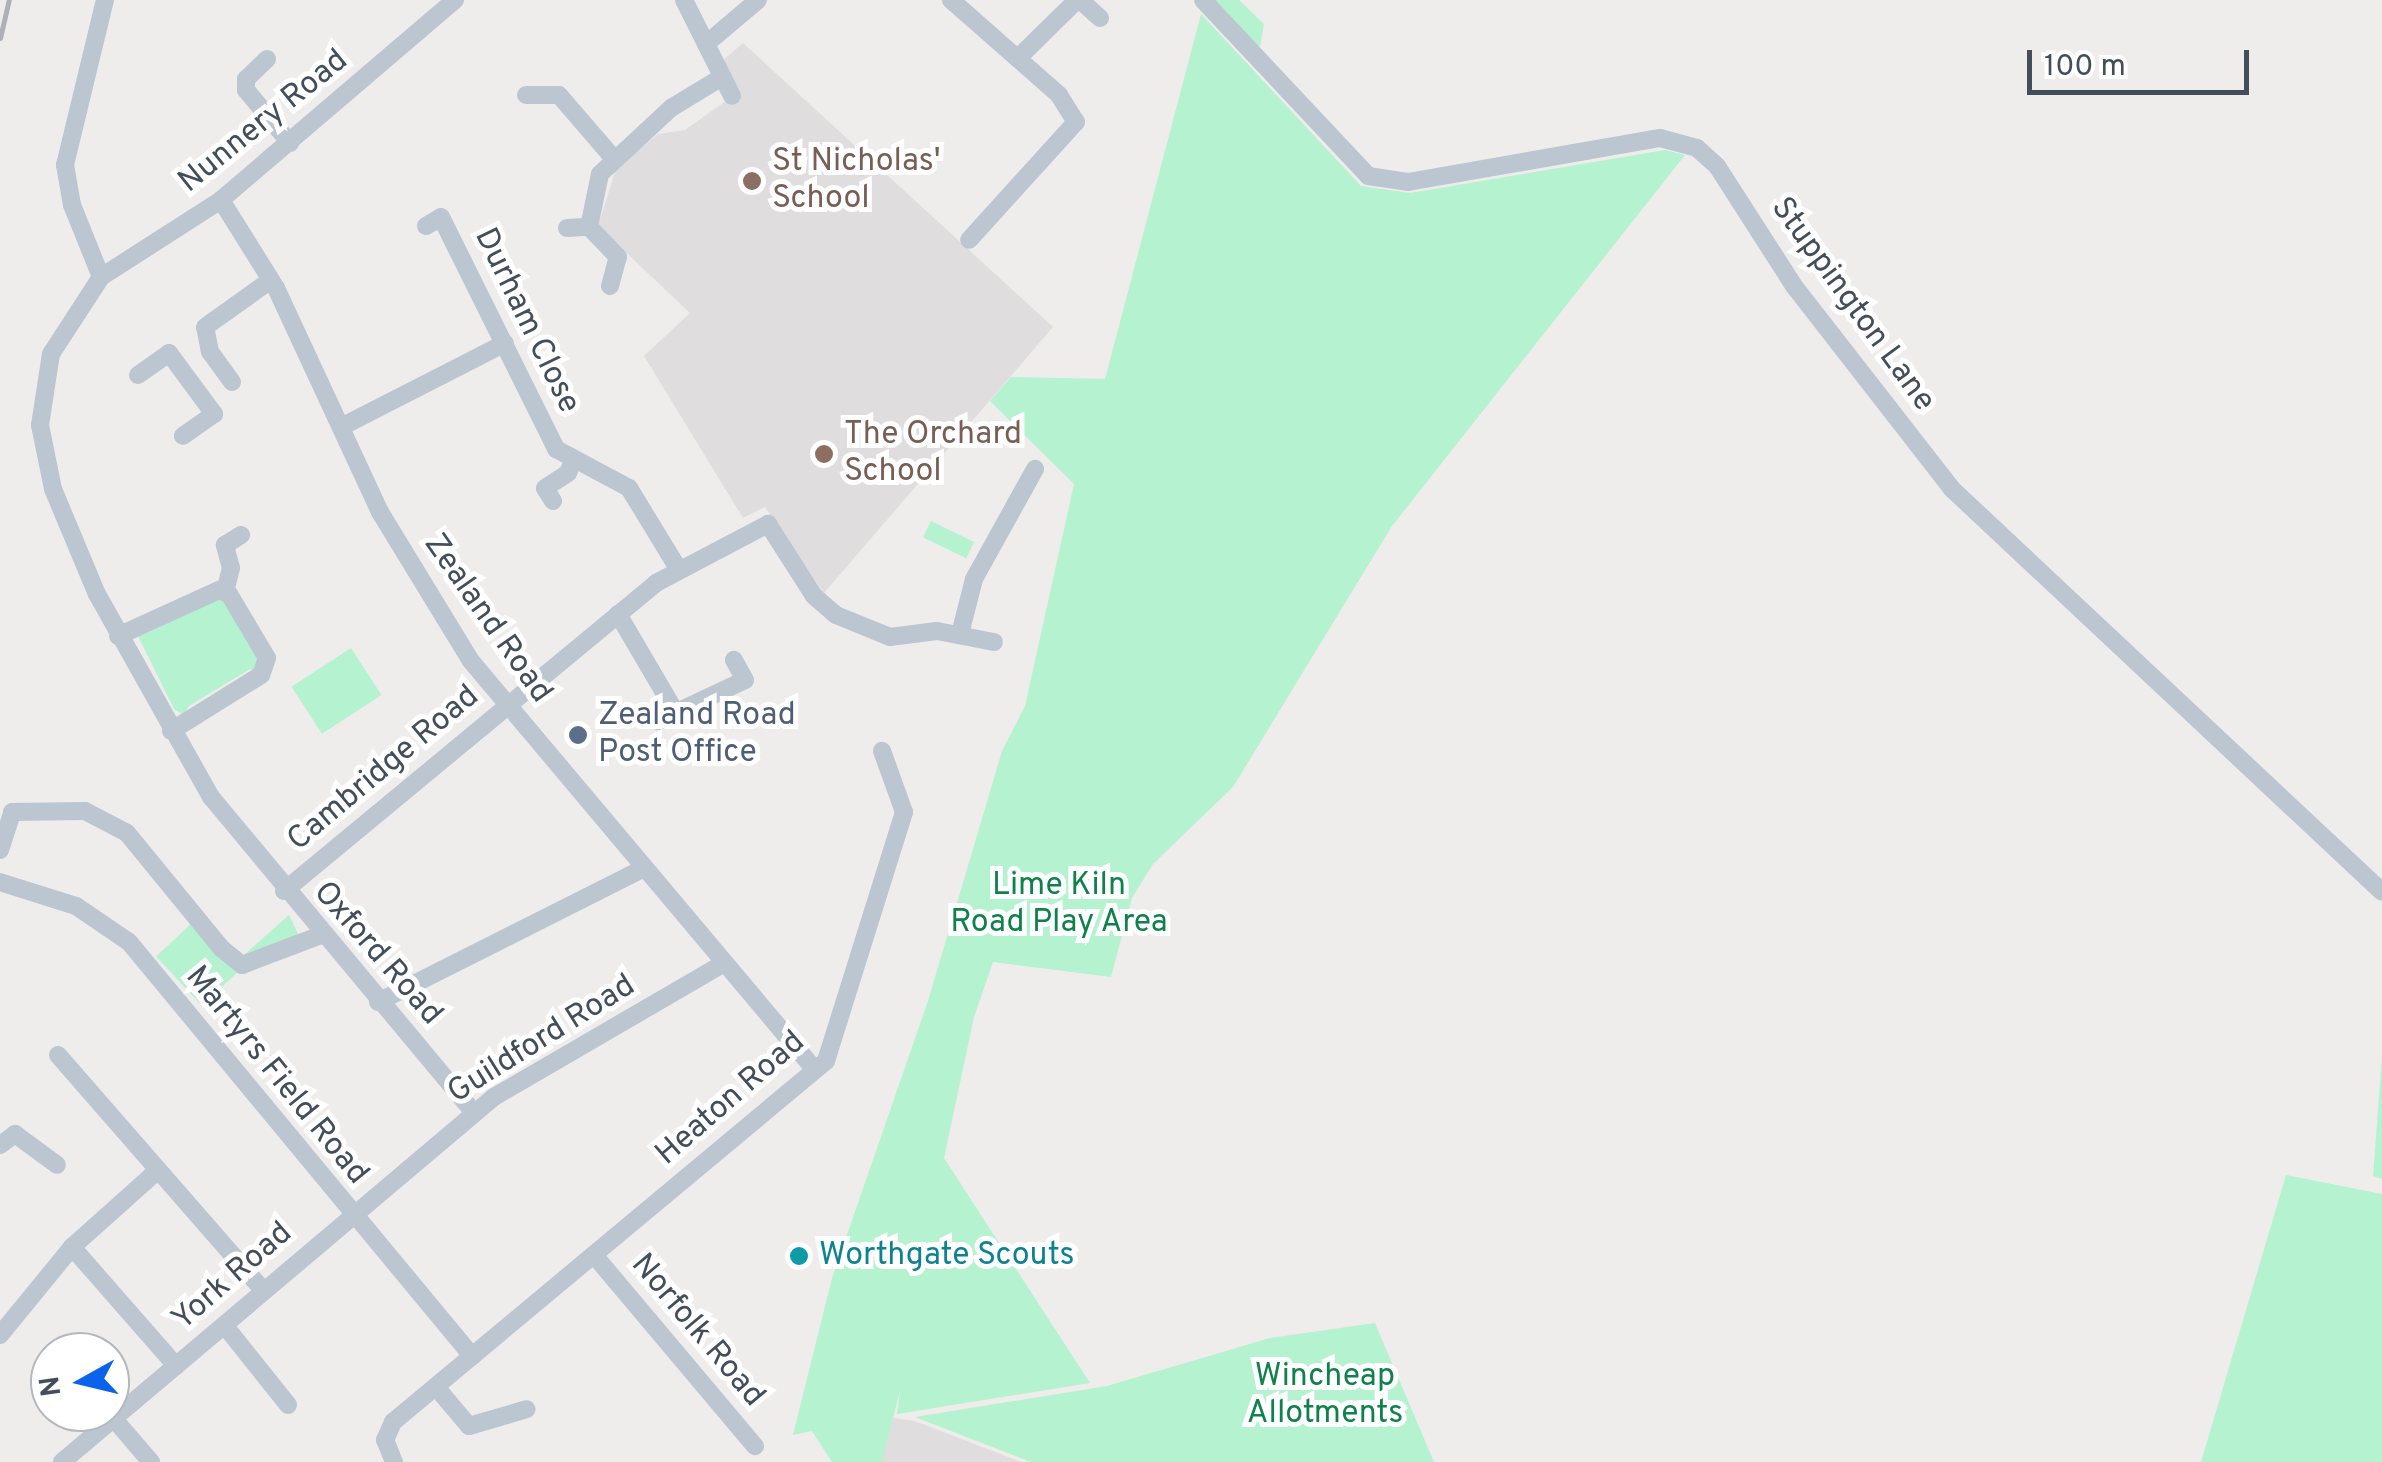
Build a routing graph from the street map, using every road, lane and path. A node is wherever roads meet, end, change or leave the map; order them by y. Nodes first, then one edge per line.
1 (105, 0) edge
2 (455, 0) edge
3 (684, 0) edge
4 (758, 0) edge
5 (951, 0) edge
6 (1079, 0) edge
7 (1206, 3) edge
8 (1100, 18) dead end
9 (706, 44) junction
10 (1018, 58) junction
11 (256, 61) dead end
12 (722, 77) junction
13 (526, 95) dead end
14 (732, 96) dead end
15 (290, 143) junction
16 (614, 159) junction
17 (221, 200) junction
18 (426, 226) dead end
19 (589, 227) junction
20 (567, 228) dead end
21 (969, 240) dead end
22 (100, 277) junction
23 (271, 280) junction
24 (610, 286) dead end
25 (506, 343) junction
26 (220, 366) junction
27 (138, 375) dead end
28 (232, 382) dead end
29 (192, 385) junction
30 (341, 427) junction
31 (183, 436) dead end
32 (572, 461) junction
33 (1035, 469) dead end
34 (553, 502) dead end
35 (241, 534) dead end
36 (679, 570) junction
37 (225, 592) junction
38 (618, 614) junction
39 (960, 634) junction
40 (118, 636) junction
41 (994, 642) dead end
42 (734, 660) dead end
43 (507, 706) junction
44 (675, 711) junction
45 (658, 721) dead end
46 (171, 731) junction
47 (882, 751) dead end
48 (0, 850) edge
49 (644, 869) junction
50 (0, 882) edge
51 (284, 891) junction
52 (2382, 892) edge
53 (321, 935) junction
54 (724, 963) junction
55 (378, 1002) junction
56 (59, 1054) dead end
57 (815, 1070) junction
58 (474, 1113) junction
59 (0, 1144) edge
60 (57, 1165) dead end
61 (157, 1171) junction
62 (350, 1214) junction
63 (72, 1247) junction
64 (594, 1255) junction
65 (264, 1291) junction
66 (225, 1326) junction
67 (0, 1335) edge
68 (472, 1356) junction
69 (176, 1366) junction
70 (436, 1388) junction
71 (130, 1405) edge
72 (288, 1405) dead end
73 (527, 1409) dead end
74 (98, 1432) edge
75 (125, 1432) edge
76 (756, 1446) dead end
77 (62, 1462) edge
78 (151, 1462) edge
79 (394, 1462) edge

1 - 22 street
2 - 15 street, Nunnery Road
3 - 9 street
4 - 9 street
5 - 10 street
6 - 8 street
6 - 10 street
7 - 52 street, Stuppington Lane
9 - 12 street
10 - 21 street
11 - 15 street
12 - 14 street
12 - 16 street
13 - 16 street
15 - 17 street, Nunnery Road
16 - 19 street
17 - 22 street, Nunnery Road
17 - 23 street, Zealand Road
18 - 25 street, Durham Close
19 - 20 street
19 - 24 street
22 - 40 street, Oxford Road
23 - 26 street
23 - 30 street, Zealand Road
25 - 30 street
25 - 32 street, Durham Close
26 - 28 street
26 - 29 street
27 - 29 street
29 - 31 street
30 - 43 street, Zealand Road
32 - 34 street, Durham Close
32 - 36 street, Durham Close
33 - 39 street
35 - 37 street
36 - 38 street, Cambridge Road
36 - 39 street, Cambridge Road
37 - 40 street
37 - 46 street
38 - 43 street, Cambridge Road
38 - 44 street
39 - 41 street
40 - 46 street, Oxford Road
42 - 44 street
43 - 49 street, Zealand Road
43 - 51 street, Cambridge Road
44 - 45 street
46 - 51 street, Oxford Road
47 - 57 street, Heaton Road
48 - 53 street
49 - 54 street, Zealand Road
49 - 55 street
50 - 62 street, Martyrs Field Road
51 - 53 street, Oxford Road
53 - 55 street, Oxford Road
54 - 57 street, Zealand Road
54 - 58 street, Guildford Road
55 - 58 street, Oxford Road
56 - 61 street
57 - 64 street, Heaton Road
58 - 62 street, Guildford Road
59 - 60 street
61 - 63 street
61 - 65 street
62 - 65 street, York Road
62 - 68 street, Martyrs Field Road
63 - 67 street
63 - 69 street
64 - 68 street, Heaton Road
64 - 76 street, Norfolk Road
65 - 66 street, York Road
66 - 69 street, York Road
66 - 72 street
68 - 70 street, Heaton Road
69 - 71 street, York Road
70 - 73 street
70 - 79 street, Heaton Road
74 - 77 street, York Road
75 - 78 street

